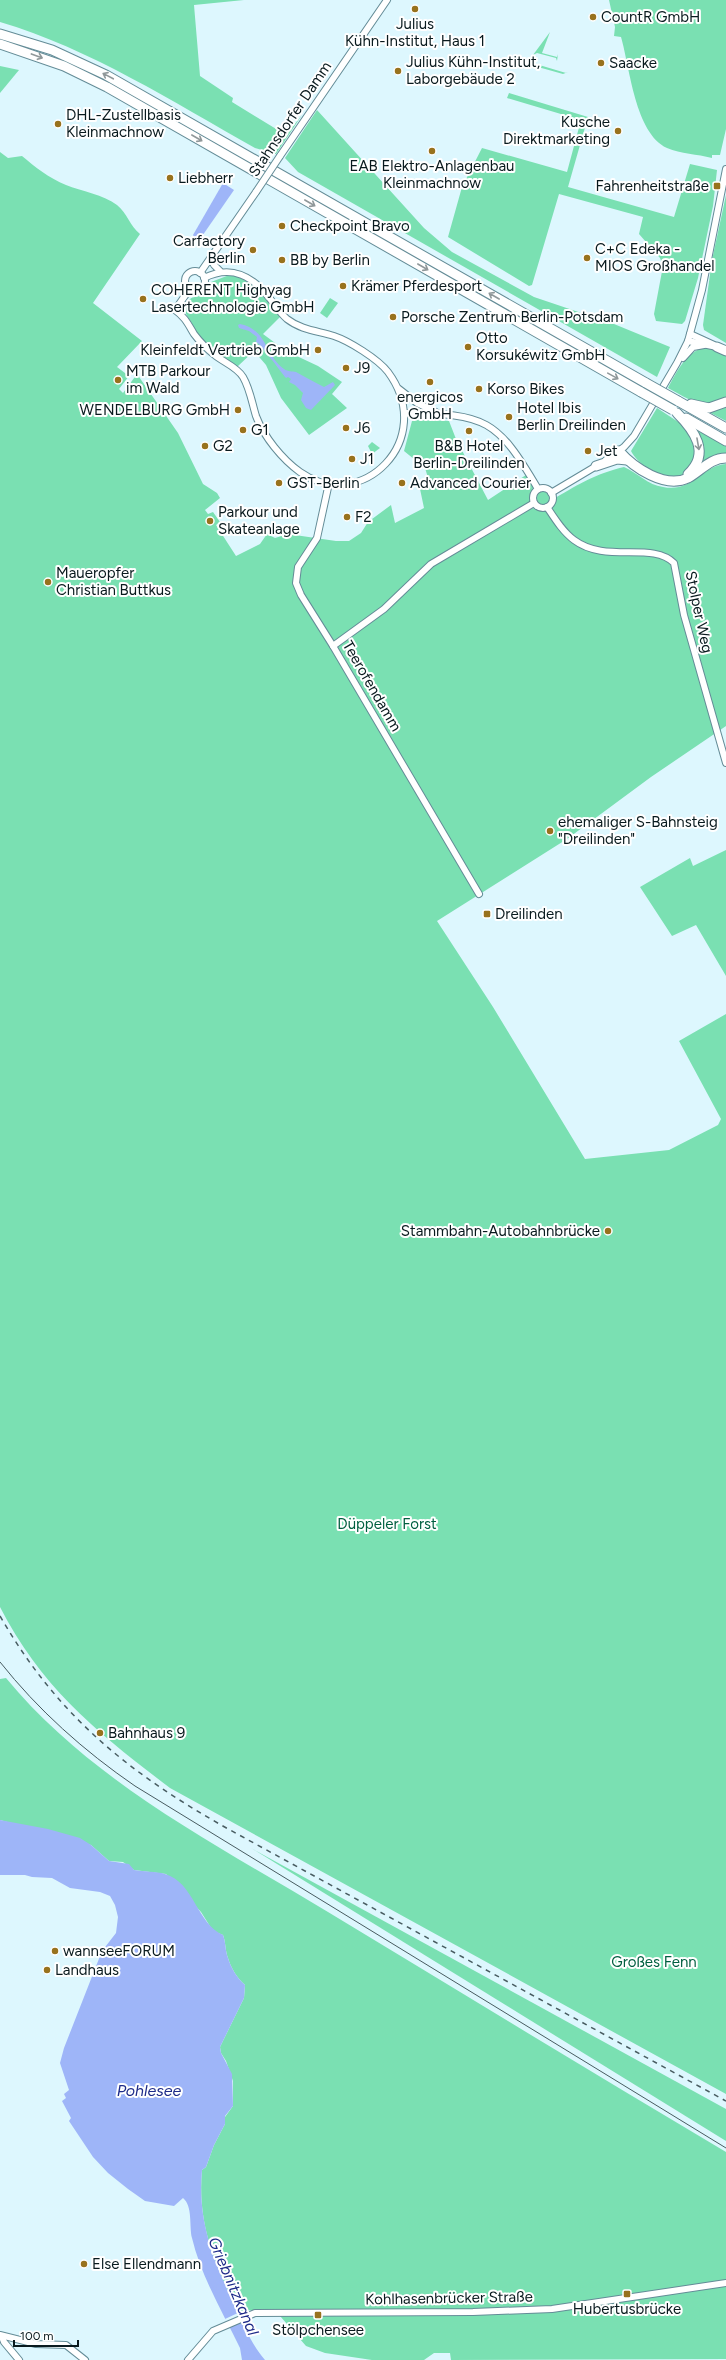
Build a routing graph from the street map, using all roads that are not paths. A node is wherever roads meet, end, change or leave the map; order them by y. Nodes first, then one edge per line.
1 (387, 0) edge
2 (0, 34) edge
3 (0, 44) edge
4 (726, 169) edge
5 (213, 258) junction
6 (220, 271) junction
7 (202, 275) junction
8 (189, 290) junction
9 (690, 334) junction
10 (688, 341) junction
11 (704, 345) junction
12 (722, 349) edge
13 (677, 363) junction
14 (399, 389) junction
15 (678, 401) junction
16 (726, 402) edge
17 (675, 411) junction
18 (405, 413) junction
19 (440, 414) junction
20 (726, 428) edge
21 (726, 441) edge
22 (622, 449) junction
23 (726, 458) edge
24 (628, 460) junction
25 (596, 466) junction
26 (648, 472) junction
27 (676, 481) junction
28 (329, 483) junction
29 (538, 489) junction
30 (552, 493) junction
31 (534, 503) junction
32 (547, 507) junction
33 (333, 646) junction
34 (726, 763) edge
35 (479, 894) dead end
36 (726, 2283) edge
37 (1, 2336) edge
38 (19, 2360) edge
39 (85, 2360) edge
40 (188, 2360) edge

1 - 5 street, Stahnsdorfer Damm, bridge
15 -> 2 highway, bridge
3 -> 17 highway, bridge
4 - 9 street
5 - 6 street
5 - 7 street, Stahnsdorfer Damm
6 - 7 street
6 - 14 street
7 - 8 street
7 - 8 street
8 - 28 street
9 - 10 street
9 - 12 street
10 - 11 street
10 - 13 street
11 - 12 street
11 - 13 street
13 - 22 street
14 - 18 street
14 - 19 street
15 - 16 highway
15 - 20 highway
17 - 21 highway
17 -> 27 highway
18 - 19 street
18 - 28 street
19 - 29 street
22 - 24 highway
22 - 25 street
22 - 26 highway
23 - 27 highway
24 - 25 highway
24 - 26 highway
25 - 30 street
26 - 27 highway
28 - 33 street, Teerofendamm
29 - 30 street
29 - 31 street
30 - 32 street
31 - 32 street
31 - 33 street
32 - 34 street, Stolper Weg
33 - 35 street, Teerofendamm
36 - 40 street, Kohlhasenbrücker Straße
37 - 38 street
37 - 39 street

